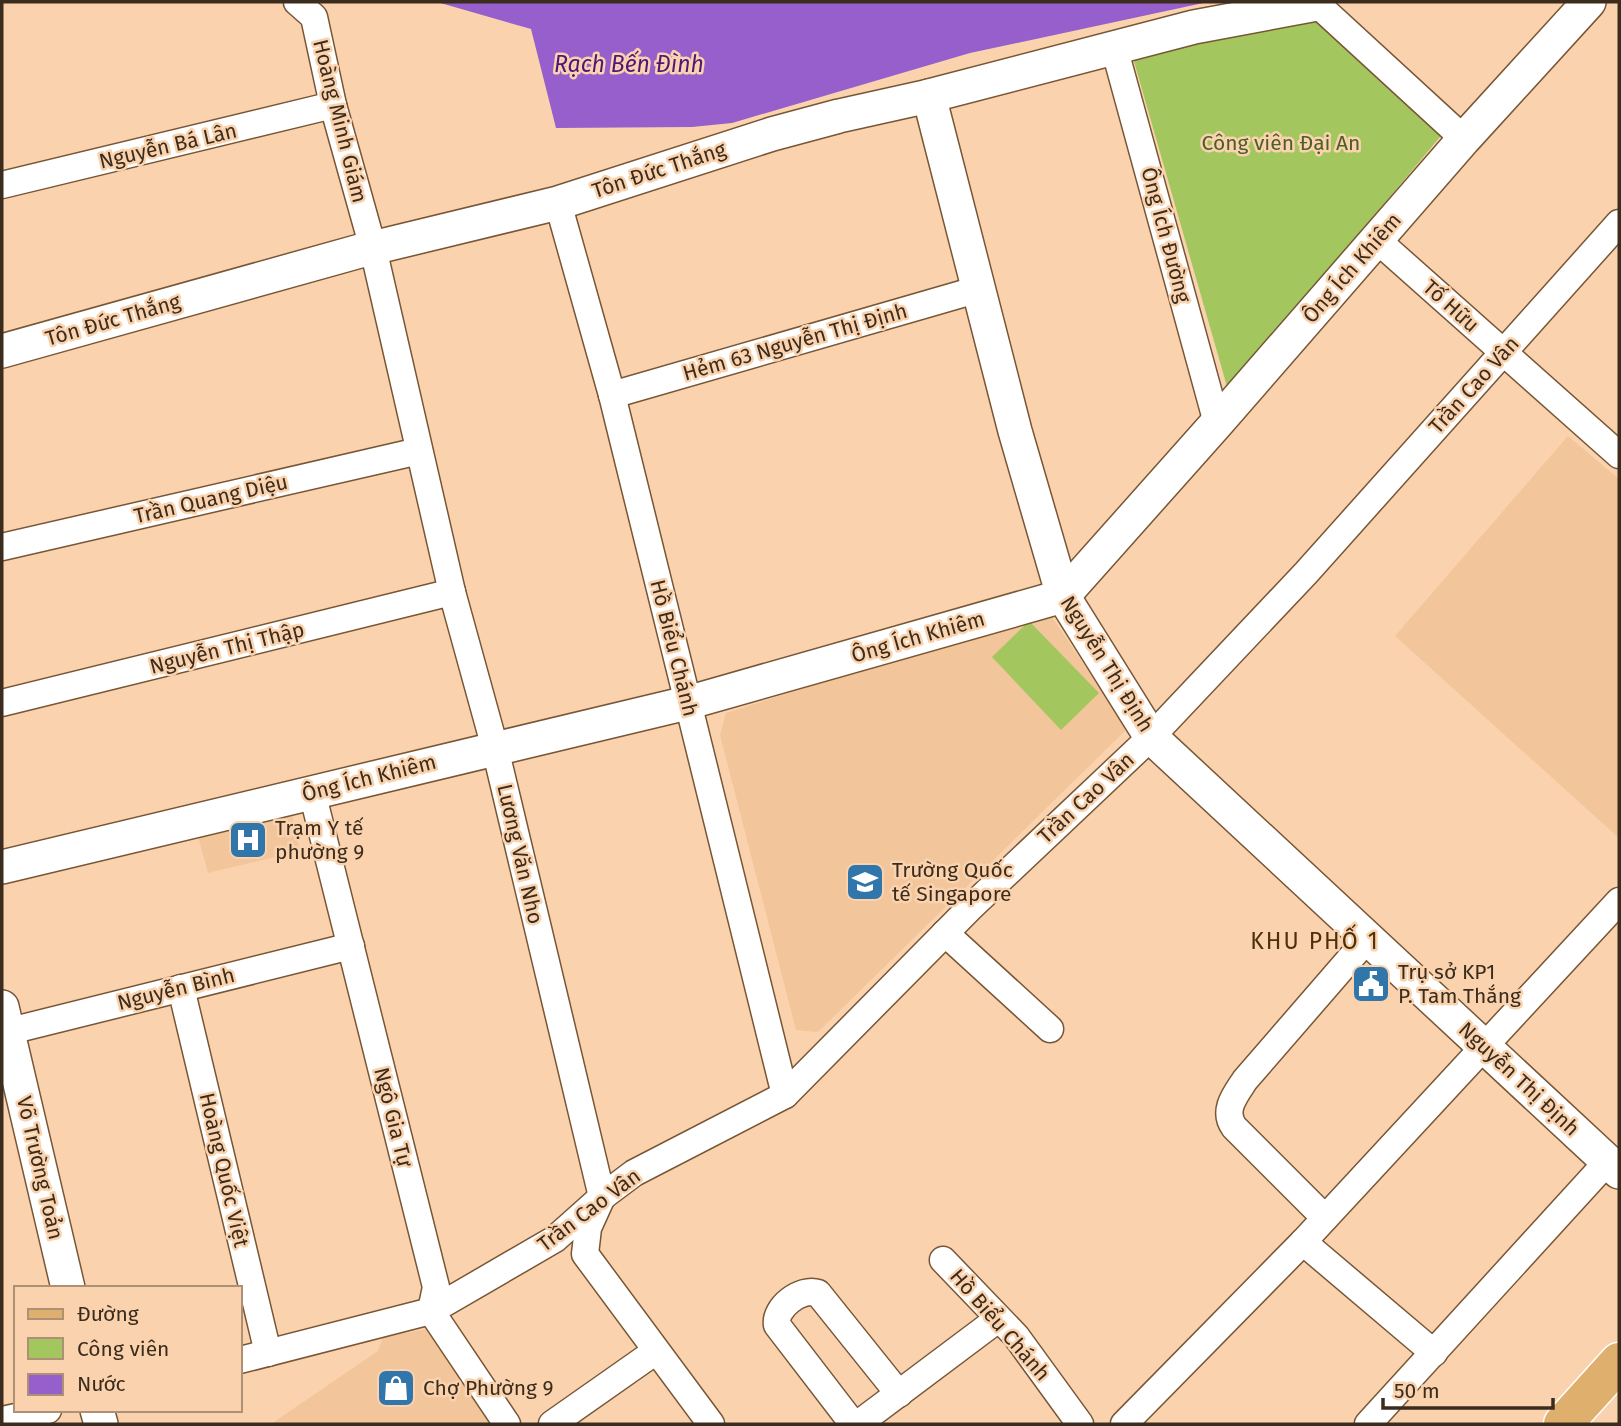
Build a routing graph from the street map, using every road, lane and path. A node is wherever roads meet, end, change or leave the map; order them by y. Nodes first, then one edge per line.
1 (297, 2) edge
2 (1589, 2) edge
3 (1318, 3) edge
4 (1114, 47) junction
5 (929, 96) junction
6 (333, 105) junction
7 (1464, 139) junction
8 (2, 185) edge
9 (558, 203) junction
10 (1619, 223) edge
11 (1377, 240) junction
12 (373, 248) junction
13 (979, 289) junction
14 (2, 351) edge
15 (1504, 353) junction
16 (612, 396) junction
17 (1217, 423) junction
18 (419, 451) junction
19 (1619, 455) edge
20 (2, 547) edge
21 (452, 592) junction
22 (1063, 596) junction
23 (2, 703) edge
24 (687, 704) junction
25 (1151, 737) junction
26 (495, 747) junction
27 (312, 792) junction
28 (2, 867) edge
29 (1619, 901) edge
30 (945, 933) junction
31 (1367, 938) junction
32 (351, 946) junction
33 (181, 988) junction
34 (4, 1024) edge
35 (1050, 1029) dead end
36 (1483, 1045) junction
37 (785, 1095) junction
38 (1613, 1167) edge
39 (602, 1198) junction
40 (1325, 1218) junction
41 (1303, 1242) junction
42 (943, 1260) dead end
43 (68, 1286) edge
44 (431, 1311) junction
45 (998, 1319) junction
46 (656, 1351) junction
47 (268, 1353) junction
48 (1434, 1353) junction
49 (242, 1360) edge
50 (1619, 1362) edge
51 (893, 1408) edge
52 (39, 1412) edge
53 (2, 1420) edge
54 (507, 1424) edge
55 (552, 1424) edge
56 (711, 1424) edge
57 (856, 1424) edge
58 (1080, 1424) edge
59 (1124, 1424) edge
60 (1368, 1424) edge
61 (1563, 1424) edge

1 - 6 street, Hoàng Minh Giám
2 - 7 street, Ông Ích Khiêm
3 - 4 street, Tôn Đức Thắng
3 - 7 street
4 - 5 street, Tôn Đức Thắng
4 - 17 street, Ông Ích Đường
5 - 9 street, Tôn Đức Thắng
5 - 13 street, Nguyễn Thị Định
6 - 8 street, Nguyễn Bá Lân
6 - 12 street, Hoàng Minh Giám
7 - 11 street, Ông Ích Khiêm
9 - 12 street, Tôn Đức Thắng
9 - 16 street, Hồ Biểu Chánh
10 - 15 street, Trần Cao Vân
11 - 15 street, Tố Hữu
11 - 17 street, Ông Ích Khiêm
12 - 14 street, Tôn Đức Thắng
12 - 18 street, Lương Văn Nho
13 - 16 street, Hẻm 63 Nguyễn Thị Định
13 - 22 street, Nguyễn Thị Định
15 - 19 street, Tố Hữu
15 - 25 street, Trần Cao Vân
16 - 24 street, Hồ Biểu Chánh
17 - 22 street, Ông Ích Khiêm
18 - 20 street, Trần Quang Diệu
18 - 21 street, Lương Văn Nho
21 - 23 street, Nguyễn Thị Thập
21 - 26 street, Lương Văn Nho
22 - 24 street, Ông Ích Khiêm
22 - 25 street, Nguyễn Thị Định
24 - 26 street, Ông Ích Khiêm
24 - 37 street, Hồ Biểu Chánh
25 - 30 street, Trần Cao Vân
25 - 31 street, Nguyễn Thị Định
26 - 27 street, Ông Ích Khiêm
26 - 39 street, Lương Văn Nho
27 - 28 street, Ông Ích Khiêm
27 - 32 street, Ngô Gia Tự
29 - 36 street
30 - 35 street
30 - 37 street, Trần Cao Vân
31 - 36 street, Nguyễn Thị Định
31 - 40 street
32 - 33 street, Nguyễn Bình
32 - 44 street, Ngô Gia Tự
33 - 34 street, Nguyễn Bình
33 - 47 street, Hoàng Quốc Việt
34 - 43 street, Võ Trường Toản
36 - 38 street, Nguyễn Thị Định
36 - 40 street
37 - 39 street, Trần Cao Vân
38 - 48 street
39 - 44 street, Trần Cao Vân
39 - 46 street
40 - 41 street
41 - 48 street
41 - 59 street
42 - 45 street, Hồ Biểu Chánh
44 - 47 street, Trần Cao Vân
44 - 54 street
45 - 51 street
45 - 58 street, Hồ Biểu Chánh
46 - 55 street
46 - 56 street
47 - 49 street, Trần Cao Vân
48 - 60 street
50 - 61 main road
51 - 57 street
51 - 57 street
52 - 53 street

